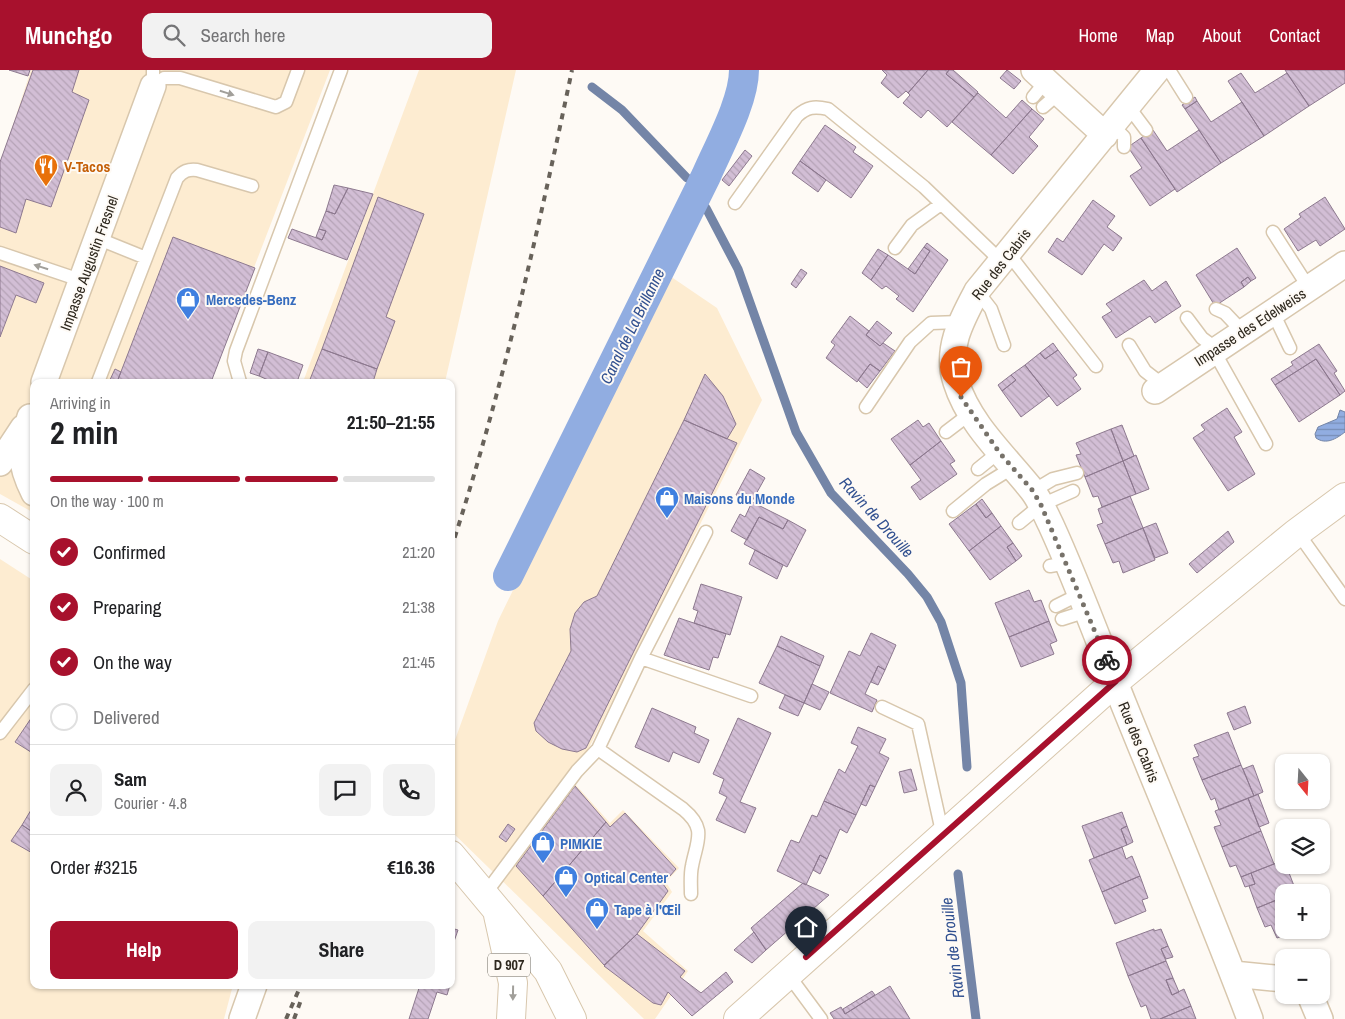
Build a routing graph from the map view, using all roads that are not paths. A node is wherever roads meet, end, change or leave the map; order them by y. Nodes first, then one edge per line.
1 (298, 70) edge
2 (341, 70) edge
3 (1157, 70) edge
4 (1169, 70) edge
5 (180, 74) edge
6 (153, 78) edge
7 (1043, 90) edge
8 (1186, 97) dead end
9 (1128, 106) junction
10 (1146, 130) dead end
11 (1113, 135) junction
12 (252, 186) dead end
13 (735, 204) dead end
14 (941, 204) junction
15 (1273, 232) dead end
16 (99, 239) junction
17 (895, 248) dead end
18 (0, 253) edge
19 (1005, 257) junction
20 (146, 258) junction
21 (1345, 264) edge
22 (83, 281) junction
23 (1309, 288) junction
24 (977, 291) junction
25 (1216, 309) dead end
26 (1270, 314) junction
27 (1187, 318) dead end
28 (960, 322) junction
29 (1243, 332) junction
30 (1004, 345) dead end
31 (1129, 345) dead end
32 (1290, 348) dead end
33 (1213, 352) junction
34 (1096, 366) dead end
35 (45, 379) edge
36 (99, 379) edge
37 (239, 379) edge
38 (1159, 388) joint
39 (866, 407) dead end
40 (970, 413) junction
41 (30, 415) edge
42 (30, 418) edge
43 (946, 432) dead end
44 (1266, 444) dead end
45 (1, 457) edge
46 (1006, 460) junction
47 (978, 469) dead end
48 (1077, 474) dead end
49 (30, 483) edge
50 (1073, 491) dead end
51 (1037, 498) junction
52 (1345, 498) edge
53 (953, 511) dead end
54 (1345, 514) edge
55 (0, 518) edge
56 (1019, 523) dead end
57 (706, 532) dead end
58 (30, 537) edge
59 (1303, 540) junction
60 (1232, 585) junction
61 (1344, 596) edge
62 (1084, 602) junction
63 (1056, 606) dead end
64 (1062, 619) dead end
65 (641, 658) junction
66 (1116, 681) junction
67 (30, 694) edge
68 (751, 696) dead end
69 (882, 707) dead end
70 (0, 733) edge
71 (598, 749) junction
72 (934, 845) junction
73 (455, 860) edge
74 (691, 894) dead end
75 (491, 903) junction
76 (788, 973) junction
77 (1233, 974) junction
78 (1275, 978) edge
79 (253, 989) edge
80 (1314, 1004) edge
81 (745, 1013) edge
82 (242, 1019) edge
83 (511, 1019) edge
84 (572, 1019) edge
85 (726, 1019) edge
86 (821, 1019) edge
87 (1250, 1019) edge
88 (1320, 1019) edge

5 -> 1 lane
2 - 37 lane
3 - 9 street, Rue des Cabris
4 - 8 lane
5 - 6 lane
6 - 16 street, Impasse Augustin Fresnel
7 - 11 street
9 - 10 lane
9 - 11 street, Rue des Cabris
11 - 19 street, Rue des Cabris
12 - 20 lane
13 - 14 lane
14 - 17 lane
14 - 19 lane
15 - 23 lane
16 - 20 lane
16 - 22 street, Impasse Augustin Fresnel
22 -> 18 lane
19 - 24 street, Rue des Cabris
19 - 34 lane
20 - 36 lane
21 - 23 street, Impasse des Edelweiss
22 - 35 street, Impasse Augustin Fresnel
23 - 26 street, Impasse des Edelweiss
24 - 28 street, Rue des Cabris
24 - 30 lane
25 - 29 lane
26 - 29 street, Impasse des Edelweiss
26 - 32 lane
27 - 33 lane
28 - 39 lane
28 - 40 street, Rue des Cabris
29 - 33 street, Impasse des Edelweiss
31 - 38 lane
33 - 38 street, Impasse des Edelweiss
33 - 44 lane
40 - 43 lane
40 - 46 street, Rue des Cabris
41 - 45 street
42 - 49 street
46 - 47 lane
46 - 51 street, Rue des Cabris
46 - 53 lane
48 - 51 lane
50 - 51 lane
51 - 56 lane
51 - 62 street, Rue des Cabris
52 - 60 main road
54 - 59 main road
55 - 58 main road
57 - 65 lane
59 - 60 main road
59 - 61 lane
60 - 66 main road
62 - 63 lane
62 - 64 lane
62 - 66 street, Rue des Cabris
65 - 68 lane
65 - 71 lane
66 - 72 main road
66 - 77 street, Rue des Cabris
67 - 70 lane
69 - 72 lane
71 - 74 lane
71 - 75 lane
72 - 76 main road
73 - 75 main road, D 907
75 -> 83 main road, D 907
75 - 84 main road, D 907
76 - 81 main road
76 - 86 lane
77 - 78 street
77 - 87 street, Rue des Cabris
79 - 82 street
80 - 88 street
81 - 85 main road

